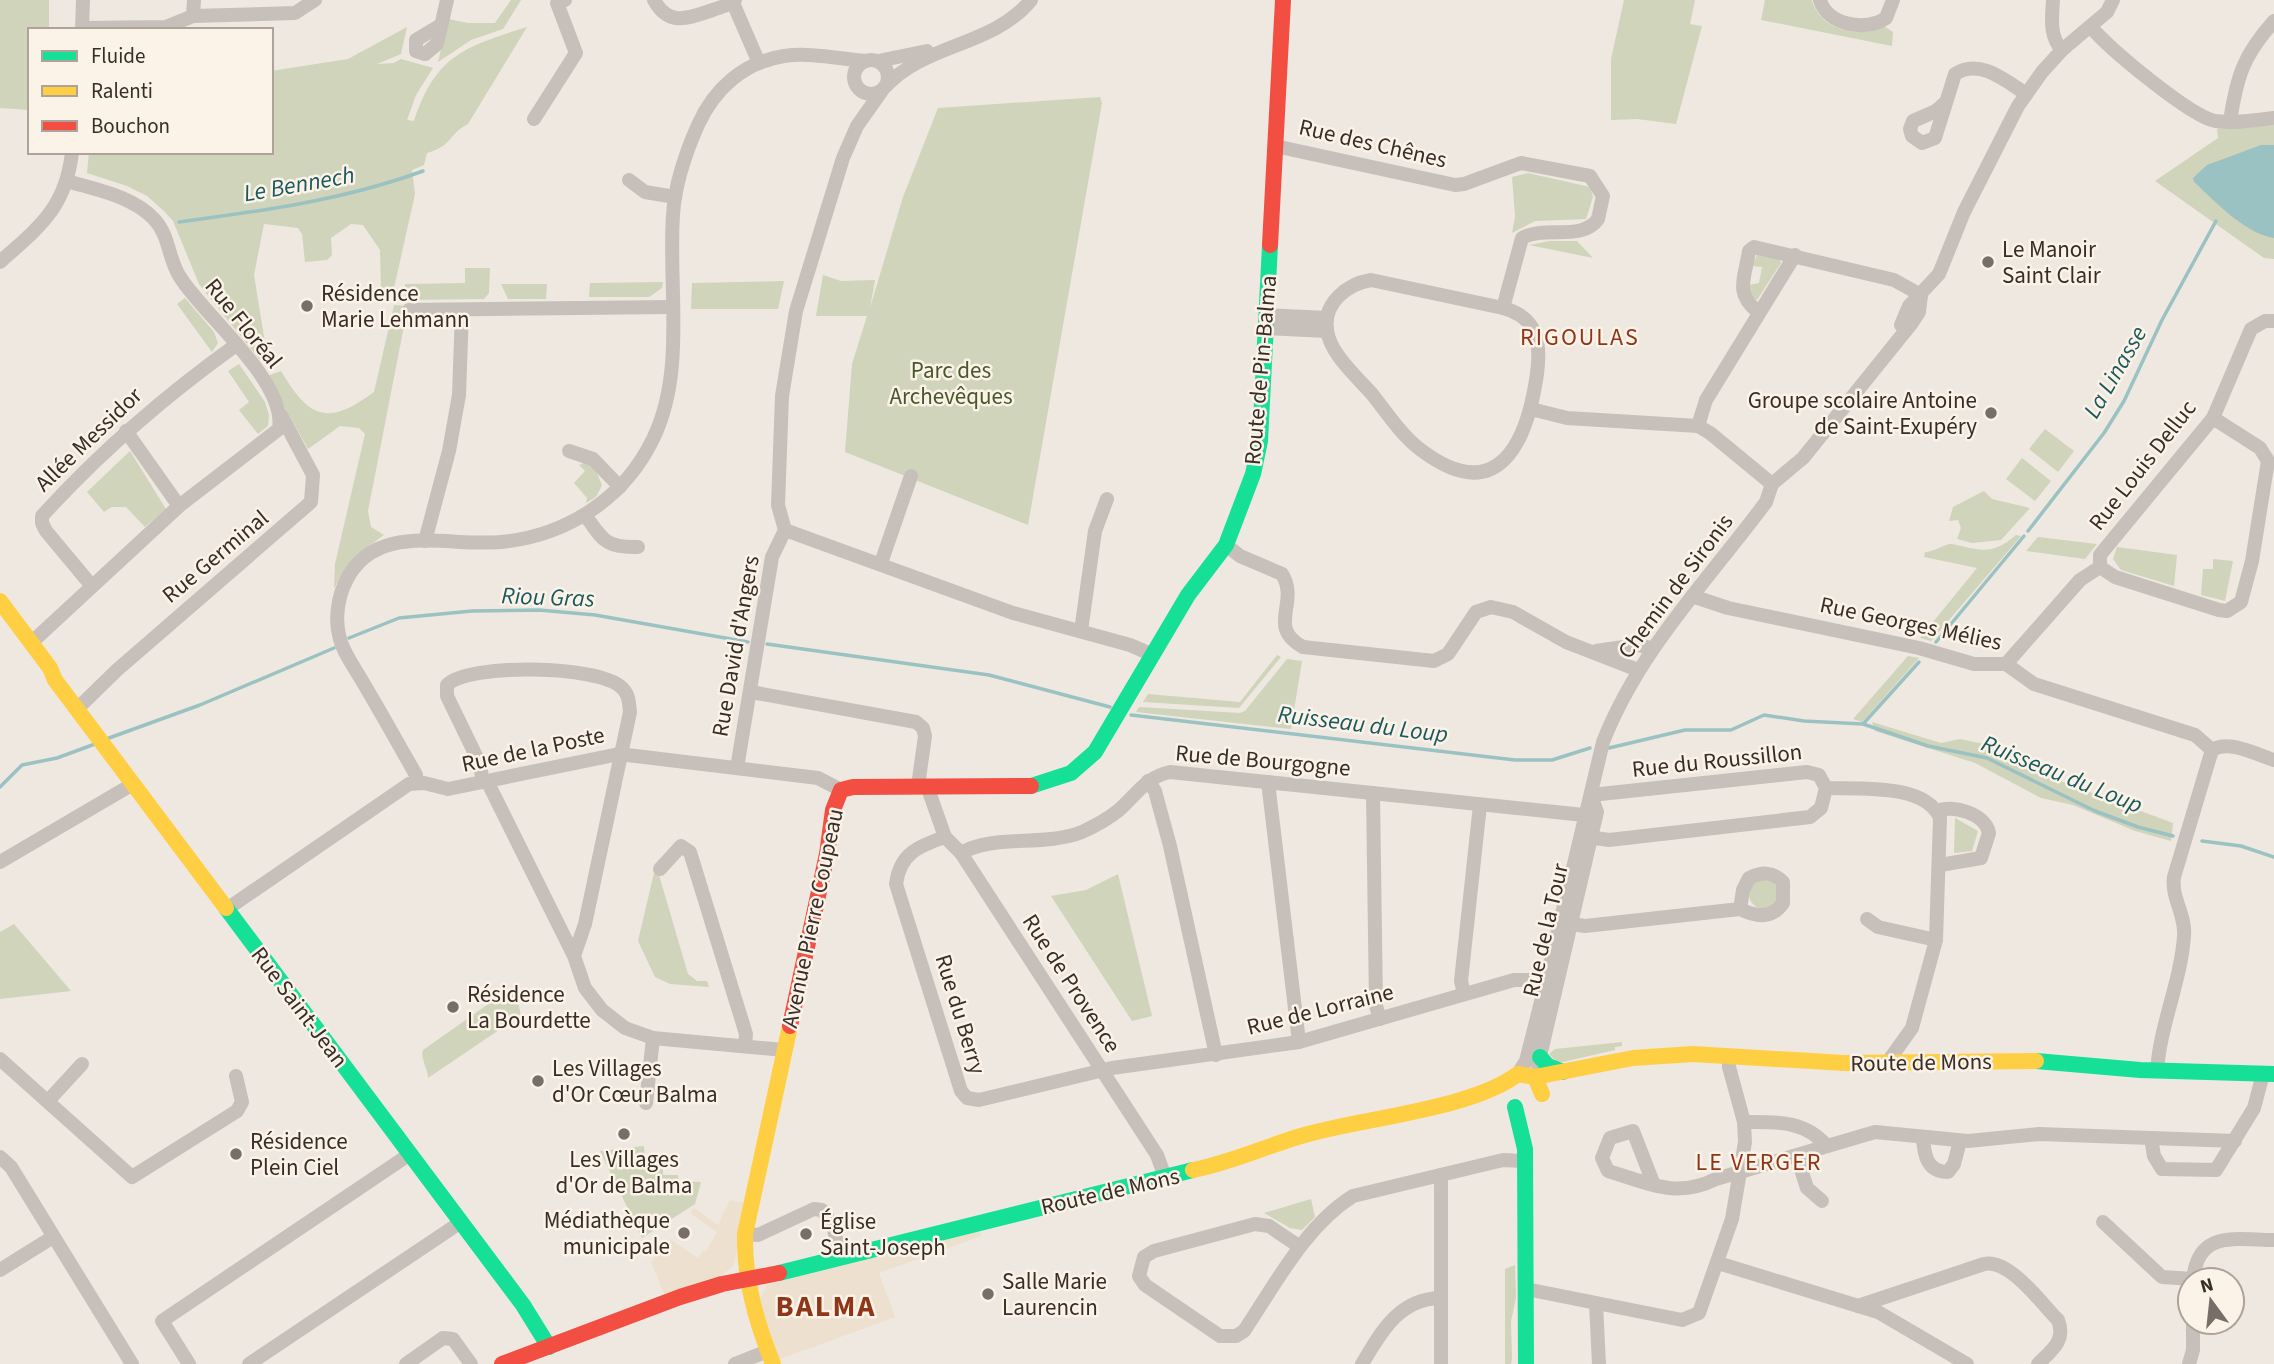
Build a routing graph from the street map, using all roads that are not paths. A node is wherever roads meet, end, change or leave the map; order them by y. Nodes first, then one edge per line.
1 (83, 0) edge
2 (194, 0) edge
3 (315, 0) edge
4 (447, 0) edge
5 (565, 0) edge
6 (654, 0) edge
7 (1031, 0) edge
8 (1283, 0) edge
9 (1820, 0) edge
10 (1893, 0) edge
11 (2053, 0) edge
12 (2113, 0) edge
13 (734, 2) edge
14 (193, 16) junction
15 (2274, 21) edge
16 (441, 25) dead end
17 (82, 28) edge
18 (124, 28) edge
19 (2093, 29) junction
20 (953, 46) junction
21 (2062, 50) junction
22 (823, 58) junction
23 (872, 61) junction
24 (759, 63) junction
25 (855, 84) junction
26 (884, 89) junction
27 (2026, 94) junction
28 (1946, 102) dead end
29 (2274, 118) edge
30 (534, 119) dead end
31 (2230, 121) junction
32 (857, 126) junction
33 (1275, 146) junction
34 (72, 154) edge
35 (629, 180) dead end
36 (67, 181) junction
37 (675, 197) junction
38 (1795, 255) junction
39 (0, 262) edge
40 (1921, 295) junction
41 (672, 307) junction
42 (1503, 308) junction
43 (409, 310) dead end
44 (462, 311) junction
45 (1758, 312) junction
46 (2274, 321) edge
47 (1266, 322) junction
48 (1327, 325) junction
49 (236, 345) junction
50 (1531, 409) junction
51 (281, 415) junction
52 (2213, 418) junction
53 (1698, 426) junction
54 (126, 430) junction
55 (569, 451) dead end
56 (911, 477) dead end
57 (1772, 484) junction
58 (620, 487) junction
59 (1107, 499) dead end
60 (179, 506) junction
61 (585, 514) junction
62 (785, 530) junction
63 (425, 541) junction
64 (1226, 545) junction
65 (638, 547) dead end
66 (881, 563) junction
67 (2100, 567) junction
68 (1705, 580) junction
69 (0, 583) edge
70 (91, 585) junction
71 (1692, 596) junction
72 (0, 601) edge
73 (1728, 608) junction
74 (1080, 631) junction
75 (35, 639) junction
76 (1652, 648) junction
77 (1591, 651) junction
78 (1153, 655) junction
79 (2006, 664) junction
80 (1638, 670) junction
81 (751, 692) junction
82 (1124, 705) joint
83 (77, 709) junction
84 (1602, 741) joint
85 (2212, 750) junction
86 (619, 754) junction
87 (2274, 760) edge
88 (737, 768) junction
89 (1149, 780) junction
90 (486, 781) junction
91 (1268, 782) junction
92 (417, 783) junction
93 (133, 784) junction
94 (929, 786) junction
95 (1826, 788) junction
96 (841, 790) junction
97 (1373, 793) junction
98 (1591, 794) junction
99 (1480, 805) junction
100 (1937, 811) junction
101 (1584, 815) junction
102 (945, 837) junction
103 (1586, 837) junction
104 (961, 853) junction
105 (0, 862) edge
106 (1940, 865) junction
107 (660, 869) dead end
108 (227, 909) junction
109 (1740, 909) dead end
110 (1867, 919) dead end
111 (585, 924) junction
112 (1571, 924) junction
113 (558, 928) junction
114 (1936, 940) junction
115 (574, 956) junction
116 (1544, 990) junction
117 (1464, 993) junction
118 (1380, 1019) junction
119 (1912, 1028) junction
120 (653, 1038) junction
121 (1298, 1042) junction
122 (745, 1046) junction
123 (784, 1050) junction
124 (1216, 1055) junction
125 (1729, 1056) junction
126 (1540, 1057) junction
127 (0, 1059) edge
128 (1912, 1061) junction
129 (1887, 1063) junction
130 (82, 1064) dead end
131 (1100, 1070) junction
132 (1566, 1071) junction
133 (2157, 1071) junction
134 (2268, 1074) edge
135 (236, 1076) dead end
136 (1524, 1077) junction
137 (1542, 1094) junction
138 (1472, 1096) junction
139 (48, 1101) junction
140 (646, 1103) dead end
141 (1513, 1105) junction
142 (1534, 1115) dead end
143 (1744, 1122) junction
144 (1923, 1137) junction
145 (2151, 1138) junction
146 (1960, 1141) junction
147 (2235, 1141) junction
148 (1827, 1146) junction
149 (410, 1154) junction
150 (1524, 1155) junction
151 (0, 1157) edge
152 (1797, 1157) junction
153 (1740, 1174) junction
154 (1440, 1175) junction
155 (1165, 1177) junction
156 (1654, 1185) dead end
157 (1703, 1185) junction
158 (1735, 1193) junction
159 (1822, 1201) dead end
160 (2103, 1222) dead end
161 (461, 1223) junction
162 (745, 1234) junction
163 (53, 1237) junction
164 (2274, 1240) edge
165 (1300, 1247) junction
166 (840, 1258) junction
167 (1718, 1264) junction
168 (2195, 1266) edge
169 (0, 1270) edge
170 (2176, 1278) edge
171 (746, 1280) junction
172 (1526, 1289) junction
173 (1440, 1298) junction
174 (1596, 1304) junction
175 (1858, 1306) junction
176 (1614, 1308) junction
177 (2193, 1336) edge
178 (1599, 1337) junction
179 (549, 1346) junction
180 (770, 1357) edge
181 (132, 1364) edge
182 (189, 1364) edge
183 (248, 1364) edge
184 (406, 1364) edge
185 (471, 1364) edge
186 (502, 1364) edge
187 (735, 1364) edge
188 (1362, 1364) edge
189 (1441, 1364) edge
190 (1526, 1364) edge
191 (1599, 1364) edge
192 (1967, 1364) edge
193 (2038, 1364) edge
194 (2189, 1364) edge

1 - 17 street
2 - 14 street
3 - 14 street
4 - 16 street
5 - 30 street
6 - 13 street
7 - 20 street
8 - 33 street, Route de Pin-Balma
9 - 10 street
11 - 21 street
12 - 19 street, Chemin de Sironis
13 - 24 street
14 - 18 street
15 - 31 street
19 - 21 street, Chemin de Sironis
19 - 31 street
20 - 23 street
20 - 26 street
21 - 27 street, Chemin de Sironis
22 - 23 street
22 - 24 street
22 - 25 street
23 - 25 street
23 - 26 street
24 - 37 street
25 - 26 street
25 - 32 street
26 - 32 street
27 - 28 street
27 - 40 street, Chemin de Sironis
29 - 31 street
32 - 62 street
33 - 42 street, Rue des Chênes
33 - 47 street, Route de Pin-Balma
34 - 36 street
35 - 37 street
36 - 39 street
36 - 49 street, Rue Floréal
37 - 41 street
38 - 40 street
38 - 45 street
38 - 45 street
40 - 57 street, Chemin de Sironis
41 - 44 street
41 - 58 street
42 - 48 street
42 - 50 street
43 - 44 street
44 - 63 street
45 - 53 street
46 - 52 street, Rue Louis Delluc
47 - 48 street
47 - 64 street, Route de Pin-Balma
48 - 50 street
49 - 51 street, Rue Floréal
49 - 54 street, Allée Messidor
50 - 53 street
51 - 60 street
51 - 83 street, Rue Germinal
52 - 67 street, Rue Louis Delluc
52 - 67 street
53 - 57 street
54 - 60 street
54 - 70 street, Allée Messidor
55 - 58 street
56 - 66 street
57 - 68 street, Chemin de Sironis
58 - 61 street
59 - 74 street
60 - 70 street
61 - 63 street
61 - 65 street
62 - 66 street
62 - 81 street, Rue David d'Angers
63 - 92 street
64 - 77 street
64 - 78 street, Route de Pin-Balma
66 - 74 street
67 - 79 street, Rue Louis Delluc
68 - 71 street, Chemin de Sironis
68 - 73 street
69 - 75 street, Rue Saint-Jean
70 - 75 street
71 - 73 street, Rue Georges Mélies
71 - 76 street, Chemin de Sironis
72 - 75 street, Rue Saint-Jean
73 - 79 street, Rue Georges Mélies
74 - 78 street
75 - 83 street, Rue Saint-Jean
76 - 77 street
76 - 80 street, Chemin de Sironis
77 - 80 street
78 - 82 street, Route de Pin-Balma
79 - 85 street, Rue Georges Mélies
80 - 84 street, Chemin de Sironis
81 - 88 street, Rue David d'Angers
81 - 94 street
82 - 94 street, Avenue Pierre Coupeau
83 - 93 street, Rue Saint-Jean
84 - 98 street, Rue de la Tour
85 - 87 street
85 - 133 street
86 - 88 street, Rue de la Poste
86 - 90 street, Rue de la Poste
86 - 90 street
86 - 111 street
88 - 96 street, Rue de la Poste
89 - 91 street, Rue de Bourgogne
89 - 104 street, Rue de Bourgogne
89 - 124 street
90 - 92 street, Rue de la Poste
90 - 113 street
91 - 97 street, Rue de Bourgogne
91 - 121 street
92 - 108 street
93 - 105 street
93 - 108 street, Rue Saint-Jean
94 - 96 street, Avenue Pierre Coupeau
94 - 102 street, Rue de Provence
95 - 98 street, Rue du Roussillon
95 - 100 street
95 - 103 street, Rue du Roussillon
96 - 123 street, Avenue Pierre Coupeau
97 - 99 street, Rue de Bourgogne
97 - 118 street
98 - 101 street, Rue de la Tour
98 - 103 street, Rue de la Tour
99 - 101 street, Rue de Bourgogne
99 - 117 street
100 - 106 street
100 - 106 street
101 - 103 street, Rue de la Tour
102 - 104 street, Rue de Provence
102 - 131 street, Rue du Berry
103 - 112 street, Rue de la Tour
103 - 116 street, Rue de la Tour
104 - 131 street, Rue de Provence
106 - 114 street
107 - 122 street
108 - 149 street, Rue Saint-Jean
109 - 112 street
110 - 114 street
111 - 113 street
111 - 115 street
112 - 126 street, Rue de la Tour
113 - 115 street
114 - 119 street
115 - 120 street
116 - 117 street, Rue de Lorraine
116 - 136 street, Rue de la Tour
117 - 118 street, Rue de Lorraine
118 - 121 street, Rue de Lorraine
119 - 128 street
119 - 129 street
120 - 122 street
120 - 140 street
121 - 124 street, Rue de Lorraine
122 - 123 street
123 - 162 street, Avenue Pierre Coupeau
124 - 131 street, Rue de Lorraine
125 - 129 street, Route de Mons
125 - 132 street, Route de Mons
125 - 143 street
126 - 132 street
126 - 136 street, Rue de la Tour
127 - 139 street
128 - 129 street, Route de Mons
128 - 133 street, Route de Mons
130 - 139 street
131 - 155 street, Rue de Provence
132 - 136 street, Route de Mons
132 - 137 street
133 - 134 street, Route de Mons
134 - 147 street
135 - 139 street
136 - 137 street
136 - 138 street, Route de Mons
136 - 141 street
137 - 141 street
138 - 141 street, Route de Mons
138 - 155 street, Route de Mons
141 - 150 street
142 - 150 street
143 - 148 street
143 - 153 street
144 - 146 street
144 - 146 street
144 - 148 street
145 - 146 street
145 - 147 street
145 - 147 street
148 - 152 street
149 - 161 street, Rue Saint-Jean
149 - 182 street
150 - 154 street
150 - 172 street
151 - 163 street
152 - 153 street
152 - 159 street
153 - 157 street
153 - 158 street
154 - 165 street
154 - 173 street
155 - 166 street, Route de Mons
156 - 157 street
157 - 158 street
158 - 167 street
160 - 170 street
161 - 179 street, Rue Saint-Jean
161 - 183 street
162 - 166 street
162 - 171 street, Avenue Pierre Coupeau
163 - 169 street
163 - 181 street
164 - 168 street
165 - 165 street
166 - 171 street, Route de Mons
167 - 175 street
167 - 176 street
171 - 179 street, Route de Mons
171 - 180 street, Avenue Pierre Coupeau
172 - 174 street
172 - 190 street
173 - 188 street
173 - 189 street
174 - 176 street
174 - 178 street
175 - 192 street
175 - 193 street
176 - 178 street
177 - 194 street
178 - 191 street
179 - 186 street, Route de Mons
180 - 187 street
184 - 185 street

